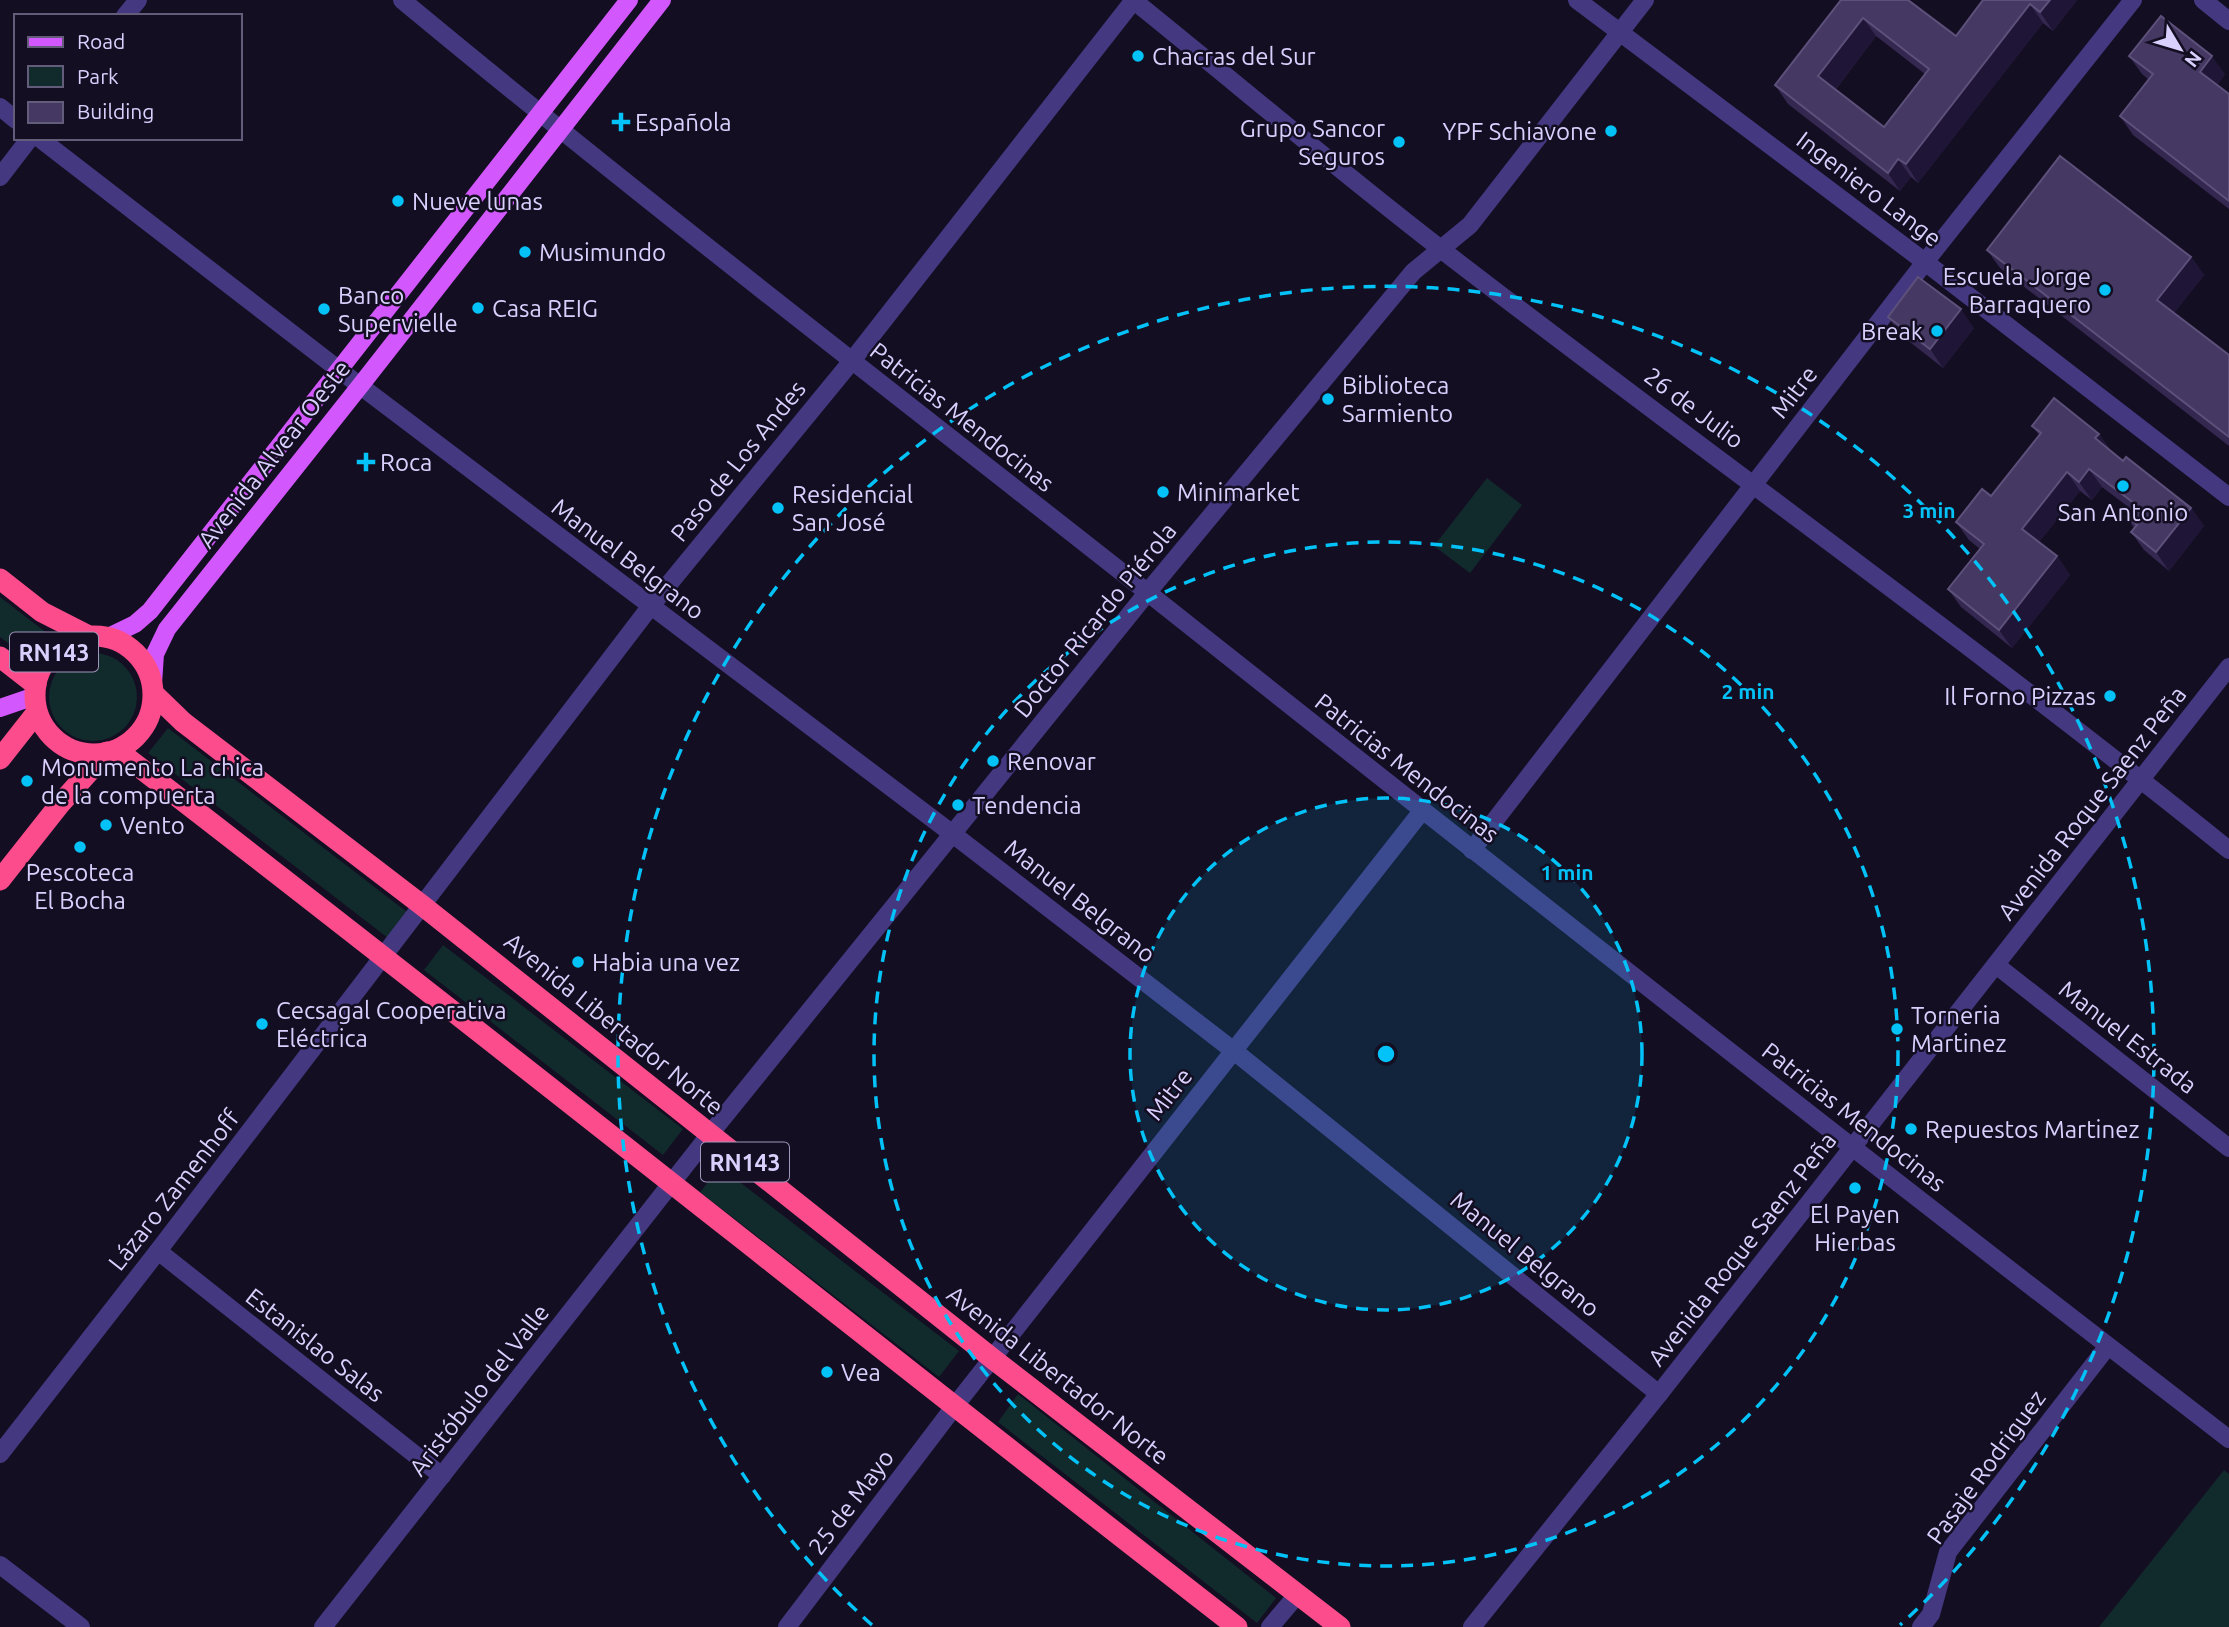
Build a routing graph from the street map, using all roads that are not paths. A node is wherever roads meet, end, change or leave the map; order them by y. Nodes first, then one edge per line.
1 (138, 0) edge
2 (402, 0) edge
3 (629, 0) edge
4 (662, 0) edge
5 (1133, 0) edge
6 (1577, 0) edge
7 (1645, 0) edge
8 (2133, 0) edge
9 (2203, 0) edge
10 (127, 14) edge
11 (2229, 21) edge
12 (1619, 34) junction
13 (0, 107) edge
14 (540, 114) junction
15 (14, 118) edge
16 (559, 130) junction
17 (28, 140) edge
18 (42, 140) edge
19 (0, 177) edge
20 (1440, 248) junction
21 (1925, 262) junction
22 (851, 362) junction
23 (338, 369) junction
24 (360, 386) junction
25 (1755, 484) junction
26 (2229, 497) edge
27 (0, 579) edge
28 (1147, 593) junction
29 (650, 607) junction
30 (98, 637) junction
31 (0, 657) edge
32 (2229, 667) edge
33 (153, 689) junction
34 (36, 698) junction
35 (0, 708) edge
36 (112, 751) junction
37 (0, 759) edge
38 (2141, 780) junction
39 (1422, 811) junction
40 (954, 835) junction
41 (1472, 850) junction
42 (2229, 850) edge
43 (0, 880) edge
44 (423, 906) junction
45 (385, 956) junction
46 (1996, 965) junction
47 (1234, 1051) junction
48 (710, 1134) junction
49 (1852, 1147) junction
50 (2229, 1148) edge
51 (673, 1184) junction
52 (158, 1251) junction
53 (2108, 1346) junction
54 (993, 1359) junction
55 (1659, 1394) junction
56 (954, 1407) junction
57 (2229, 1439) edge
58 (0, 1454) edge
59 (442, 1476) junction
60 (0, 1565) edge
61 (1298, 1594) junction
62 (81, 1627) edge
63 (323, 1627) edge
64 (787, 1627) edge
65 (1237, 1627) edge
66 (1270, 1627) edge
67 (1340, 1627) edge
68 (1472, 1627) edge
69 (1921, 1627) edge

1 - 10 street
2 - 14 street, Patricias Mendocinas
3 - 14 main road, Avenida Alvear Oeste
4 - 16 main road, Avenida Alvear Oeste
5 - 20 street, 26 de Julio
5 - 22 street, Paso de Los Andes
6 - 12 street, Ingeniero Lange
7 - 12 street, Doctor Ricardo Piérola
8 - 21 street, Mitre
9 - 11 street
12 - 20 street, Doctor Ricardo Piérola
12 - 21 street, Ingeniero Lange
13 - 15 street
14 - 16 street, Patricias Mendocinas
14 - 23 main road, Avenida Alvear Oeste
16 - 22 street, Patricias Mendocinas
16 - 24 main road, Avenida Alvear Oeste
17 - 19 street
18 - 23 street, Manuel Belgrano
20 - 25 street, 26 de Julio
20 - 28 street, Doctor Ricardo Piérola
21 - 25 street, Mitre
21 - 26 street, Ingeniero Lange
22 - 28 street, Patricias Mendocinas
22 - 29 street, Paso de Los Andes
23 - 24 street, Manuel Belgrano
23 - 30 main road, Avenida Alvear Oeste
24 - 29 street, Manuel Belgrano
24 - 33 main road, Avenida Alvear Oeste
25 - 38 street, 26 de Julio
25 - 41 street, Mitre
27 - 30 highway, RN143
28 - 39 street, Patricias Mendocinas
28 - 40 street, Doctor Ricardo Piérola
29 - 40 street, Manuel Belgrano
29 - 44 street, Paso de Los Andes
30 - 33 highway, RN143
30 - 34 highway, RN143
31 - 34 highway, RN143
32 - 38 street, Avenida Roque Saenz Peña
33 - 36 highway
33 - 44 highway, Avenida Libertador Norte / RN143
34 - 35 main road
34 - 36 highway, RN143
34 - 37 highway
36 - 43 highway
36 - 45 highway, RN143
38 - 42 street, 26 de Julio
38 - 46 street, Avenida Roque Saenz Peña
39 - 41 street, Patricias Mendocinas
39 - 47 street, Mitre
40 - 47 street, Manuel Belgrano
40 - 48 street, Doctor Ricardo Piérola
41 - 49 street, Patricias Mendocinas
44 - 45 street, Paso de Los Andes
44 - 48 highway, Avenida Libertador Norte / RN143
45 - 51 highway, RN143
45 - 52 street, Lázaro Zamenhoff
46 - 49 street, Avenida Roque Saenz Peña
46 - 50 street, Manuel Estrada
47 - 54 street, Mitre
47 - 55 street, Manuel Belgrano
48 - 51 street, Doctor Ricardo Piérola
48 - 54 highway, Avenida Libertador Norte / RN143
49 - 53 street, Patricias Mendocinas
49 - 55 street, Avenida Roque Saenz Peña
51 - 56 highway, RN143
51 - 59 street, Aristóbulo del Valle
52 - 58 street, Lázaro Zamenhoff
52 - 59 street, Estanislao Salas
53 - 57 street, Patricias Mendocinas
53 - 69 street, Pasaje Rodriguez
54 - 56 street, Mitre
54 - 61 highway, Avenida Libertador Norte / RN143
55 - 68 street, Avenida Roque Saenz Peña
56 - 64 street, 25 de Mayo
56 - 65 highway, RN143
59 - 63 street, Aristóbulo del Valle
60 - 62 street
61 - 66 street
61 - 67 highway, Avenida Libertador Norte / RN143

